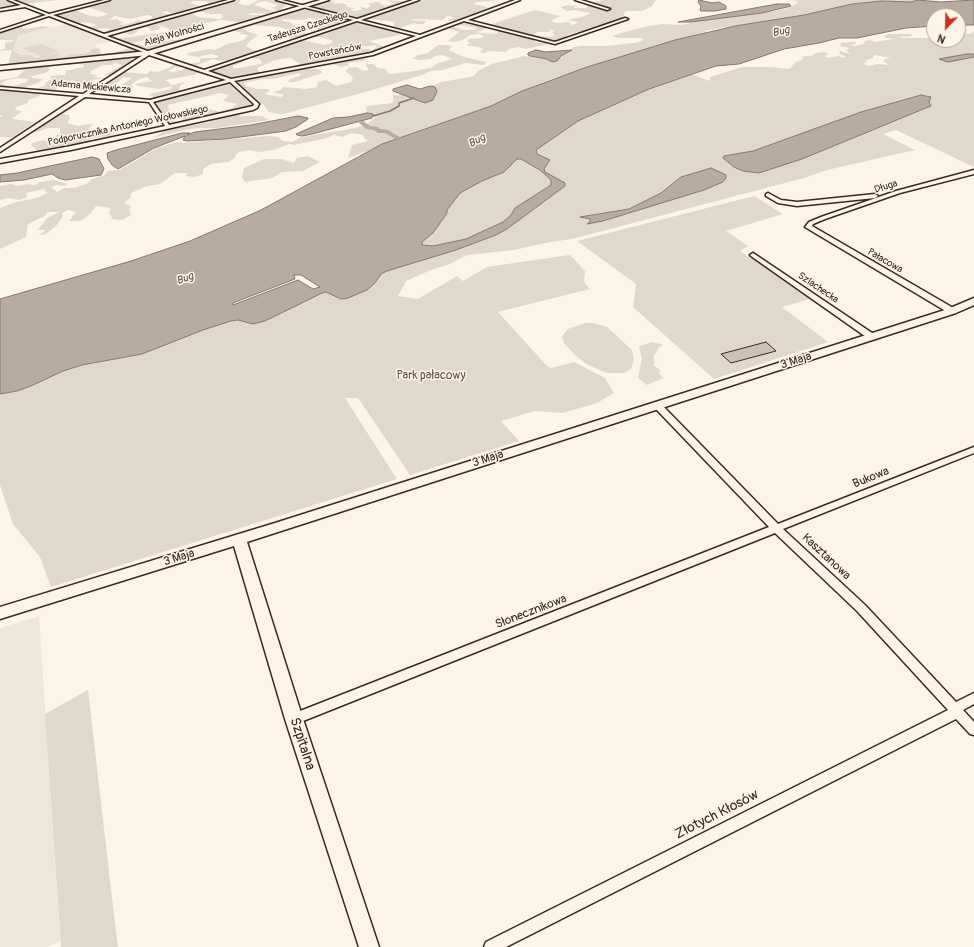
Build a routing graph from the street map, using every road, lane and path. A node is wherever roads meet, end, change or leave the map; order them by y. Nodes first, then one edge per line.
1 (10, 0) edge
2 (108, 0) edge
3 (232, 0) edge
4 (278, 0) edge
5 (326, 0) edge
6 (417, 0) edge
7 (518, 0) edge
8 (577, 0) edge
9 (25, 6) junction
10 (303, 7) junction
11 (608, 9) dead end
12 (0, 10) edge
13 (49, 15) junction
14 (626, 18) dead end
15 (357, 20) junction
16 (463, 20) junction
17 (0, 31) edge
18 (102, 36) junction
19 (419, 36) junction
20 (149, 53) junction
21 (0, 68) edge
22 (204, 71) junction
23 (231, 80) junction
24 (0, 88) edge
25 (83, 96) junction
26 (150, 101) junction
27 (168, 127) junction
28 (0, 150) edge
29 (0, 160) edge
30 (974, 172) edge
31 (898, 192) junction
32 (768, 195) dead end
33 (808, 227) joint
34 (753, 255) dead end
35 (974, 301) edge
36 (952, 311) junction
37 (872, 337) junction
38 (657, 405) junction
39 (974, 450) edge
40 (777, 529) junction
41 (239, 539) junction
42 (0, 613) edge
43 (974, 698) edge
44 (955, 710) junction
45 (294, 719) junction
46 (974, 730) edge
47 (369, 947) edge
48 (491, 947) edge

1 - 9 street
2 - 13 street
3 - 18 street
4 - 10 street
5 - 10 street, Aleja Wolności
6 - 15 street, Tadeusza Czackiego
7 - 16 street, Powstańców
8 - 11 street
9 - 12 street
9 - 13 street
10 - 15 street
10 - 20 street, Aleja Wolności
13 - 17 street
13 - 18 street
14 - 16 street
15 - 19 street
15 - 22 street, Tadeusza Czackiego
16 - 19 street, Powstańców
18 - 20 street
19 - 23 street, Powstańców
20 - 21 street, Aleja Wolności
20 - 22 street
20 - 25 street
22 - 23 street
23 - 26 street, Powstańców
23 - 27 street, Podporucznika Antoniego Wołowskiego
24 - 25 street, Adama Mickiewicza
25 - 26 street, Adama Mickiewicza
25 - 28 street
26 - 27 street
27 - 29 street, Podporucznika Antoniego Wołowskiego
30 - 31 street, Długa
31 - 32 street
31 - 33 street, Długa
33 - 36 street, Pałacowa
34 - 37 street, Szlachecka
35 - 36 street, 3 Maja
36 - 37 street, 3 Maja
37 - 38 street, 3 Maja
38 - 40 street, Kasztanowa
38 - 41 street, 3 Maja
39 - 40 street, Bukowa
40 - 44 street, Kasztanowa
40 - 45 street, Słonecznikowa
41 - 42 street, 3 Maja
41 - 45 street, Szpitalna
43 - 44 street, Złotych Kłosów
44 - 46 street, Kasztanowa
44 - 48 street, Złotych Kłosów
45 - 47 street, Szpitalna

